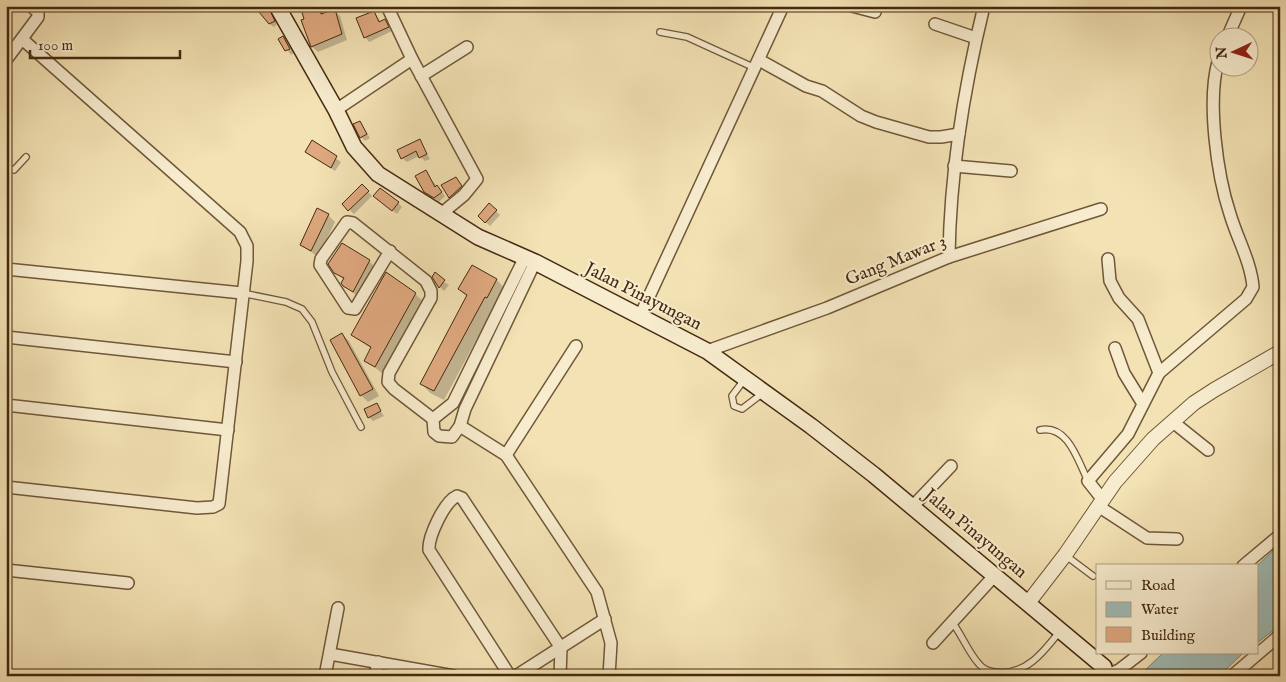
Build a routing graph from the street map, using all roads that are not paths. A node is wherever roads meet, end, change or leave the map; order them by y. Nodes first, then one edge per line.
1 (31, 6) edge
2 (277, 6) edge
3 (387, 6) edge
4 (783, 6) edge
5 (852, 6) edge
6 (984, 6) edge
7 (1241, 6) edge
8 (875, 12) dead end
9 (935, 24) dead end
10 (1231, 28) edge
11 (660, 32) dead end
12 (976, 38) junction
13 (22, 39) junction
14 (467, 47) dead end
15 (412, 59) junction
16 (6, 60) edge
17 (757, 64) junction
18 (421, 76) junction
19 (1216, 78) edge
20 (336, 110) junction
21 (959, 134) junction
22 (26, 157) dead end
23 (954, 166) junction
24 (6, 167) edge
25 (1011, 171) dead end
26 (1101, 209) dead end
27 (441, 214) junction
28 (390, 251) junction
29 (949, 257) junction
30 (1108, 259) dead end
31 (530, 260) junction
32 (6, 269) edge
33 (242, 293) junction
34 (640, 316) junction
35 (6, 337) edge
36 (576, 346) dead end
37 (1115, 348) dead end
38 (707, 351) junction
39 (1276, 354) edge
40 (236, 362) junction
41 (1159, 373) junction
42 (745, 378) junction
43 (765, 391) junction
44 (457, 396) junction
45 (468, 402) junction
46 (6, 404) edge
47 (1143, 404) junction
48 (433, 419) junction
49 (1173, 422) junction
50 (460, 426) junction
51 (361, 427) dead end
52 (228, 430) junction
53 (1040, 430) dead end
54 (1208, 450) dead end
55 (506, 455) junction
56 (951, 466) dead end
57 (1088, 482) junction
58 (6, 487) edge
59 (1101, 503) junction
60 (913, 506) junction
61 (1280, 534) edge
62 (1177, 539) dead end
63 (1065, 555) junction
64 (1245, 564) edge
65 (6, 570) edge
66 (995, 575) junction
67 (1093, 576) dead end
68 (128, 583) dead end
69 (1028, 603) junction
70 (338, 608) dead end
71 (605, 619) junction
72 (952, 622) junction
73 (1061, 630) junction
74 (1280, 635) edge
75 (933, 643) dead end
76 (561, 648) junction
77 (330, 654) junction
78 (1140, 654) edge
79 (1258, 654) edge
80 (1258, 654) edge
81 (378, 662) junction
82 (422, 673) edge
83 (1105, 675) edge
84 (325, 676) edge
85 (375, 676) edge
86 (454, 676) edge
87 (510, 676) edge
88 (516, 676) edge
89 (560, 676) edge
90 (609, 676) edge
91 (1232, 676) edge

1 - 13 street
2 - 20 main road, Jalan Pinayungan
3 - 15 street
4 - 17 street
5 - 8 street
6 - 12 street
7 - 10 street
9 - 12 street
11 - 17 lane
12 - 21 street
13 - 16 street
13 - 33 street
14 - 18 street
15 - 18 street
15 - 20 street
17 - 21 street
17 - 34 street
18 - 27 street
19 - 41 street
20 - 27 main road, Jalan Pinayungan
21 - 23 street
22 - 24 lane
23 - 25 street
23 - 29 street
26 - 29 street, Gang Mawar 3
27 - 31 main road, Jalan Pinayungan
28 - 28 street
28 - 48 street
29 - 38 street, Gang Mawar 3
30 - 41 street
31 - 34 main road, Jalan Pinayungan
31 - 44 street
31 - 45 street
32 - 33 street
33 - 40 street
33 - 51 lane
34 - 38 main road, Jalan Pinayungan
35 - 40 street
36 - 55 street
37 - 47 street
38 - 42 main road, Jalan Pinayungan
39 - 49 street
40 - 52 street
41 - 47 street
42 - 43 main road, Jalan Pinayungan
42 - 43 lane
43 - 60 main road, Jalan Pinayungan
44 - 45 street
44 - 48 street
45 - 50 street
46 - 52 street
47 - 57 street
48 - 50 street
49 - 54 street
49 - 59 street
50 - 55 street
52 - 58 street
53 - 57 lane
55 - 71 street
56 - 60 street
57 - 59 street
59 - 62 street
59 - 63 street
60 - 66 main road, Jalan Pinayungan
61 - 64 street
63 - 67 lane
63 - 69 street
65 - 68 street
66 - 69 main road, Jalan Pinayungan
66 - 72 street
69 - 73 main road, Jalan Pinayungan
70 - 77 street
71 - 76 street
71 - 90 street
72 - 73 lane
72 - 75 street
73 - 83 main road, Jalan Pinayungan
74 - 80 street
76 - 87 street
76 - 88 street
76 - 89 street
77 - 81 street
77 - 84 street
78 - 83 street
79 - 91 street
81 - 82 street
81 - 85 street
82 - 86 street

